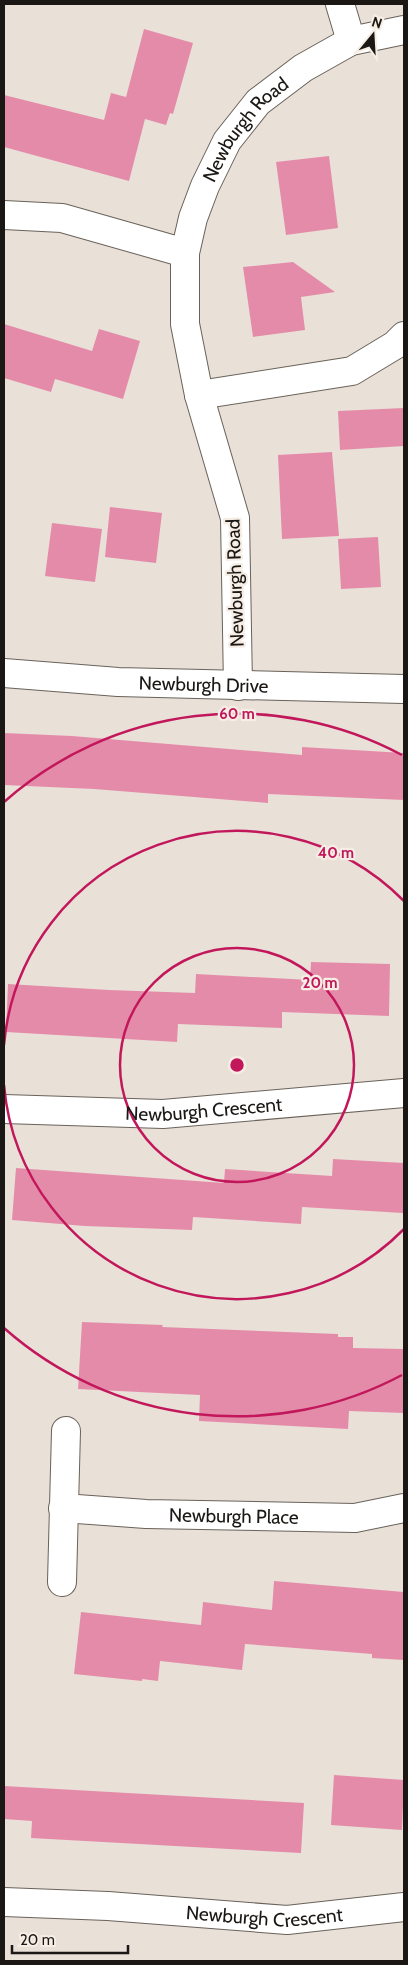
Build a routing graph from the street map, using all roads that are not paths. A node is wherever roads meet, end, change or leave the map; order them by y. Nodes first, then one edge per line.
1 (340, 4) edge
2 (404, 30) edge
3 (351, 41) junction
4 (4, 215) edge
5 (185, 253) junction
6 (404, 336) edge
7 (199, 395) junction
8 (4, 673) edge
9 (238, 686) junction
10 (404, 689) edge
11 (404, 1093) edge
12 (4, 1109) edge
13 (66, 1431) dead end
14 (64, 1508) junction
15 (404, 1508) edge
16 (62, 1582) dead end
17 (4, 1902) edge
18 (404, 1907) edge

1 - 3 street
2 - 3 street, Newburgh Road
3 - 5 street, Newburgh Road
4 - 5 street
5 - 7 street, Newburgh Road
6 - 7 street
7 - 9 street, Newburgh Road
8 - 9 street, Newburgh Drive
9 - 10 street, Newburgh Drive
11 - 12 street, Newburgh Crescent
13 - 14 street
14 - 15 street, Newburgh Place
14 - 16 street
17 - 18 street, Newburgh Crescent

